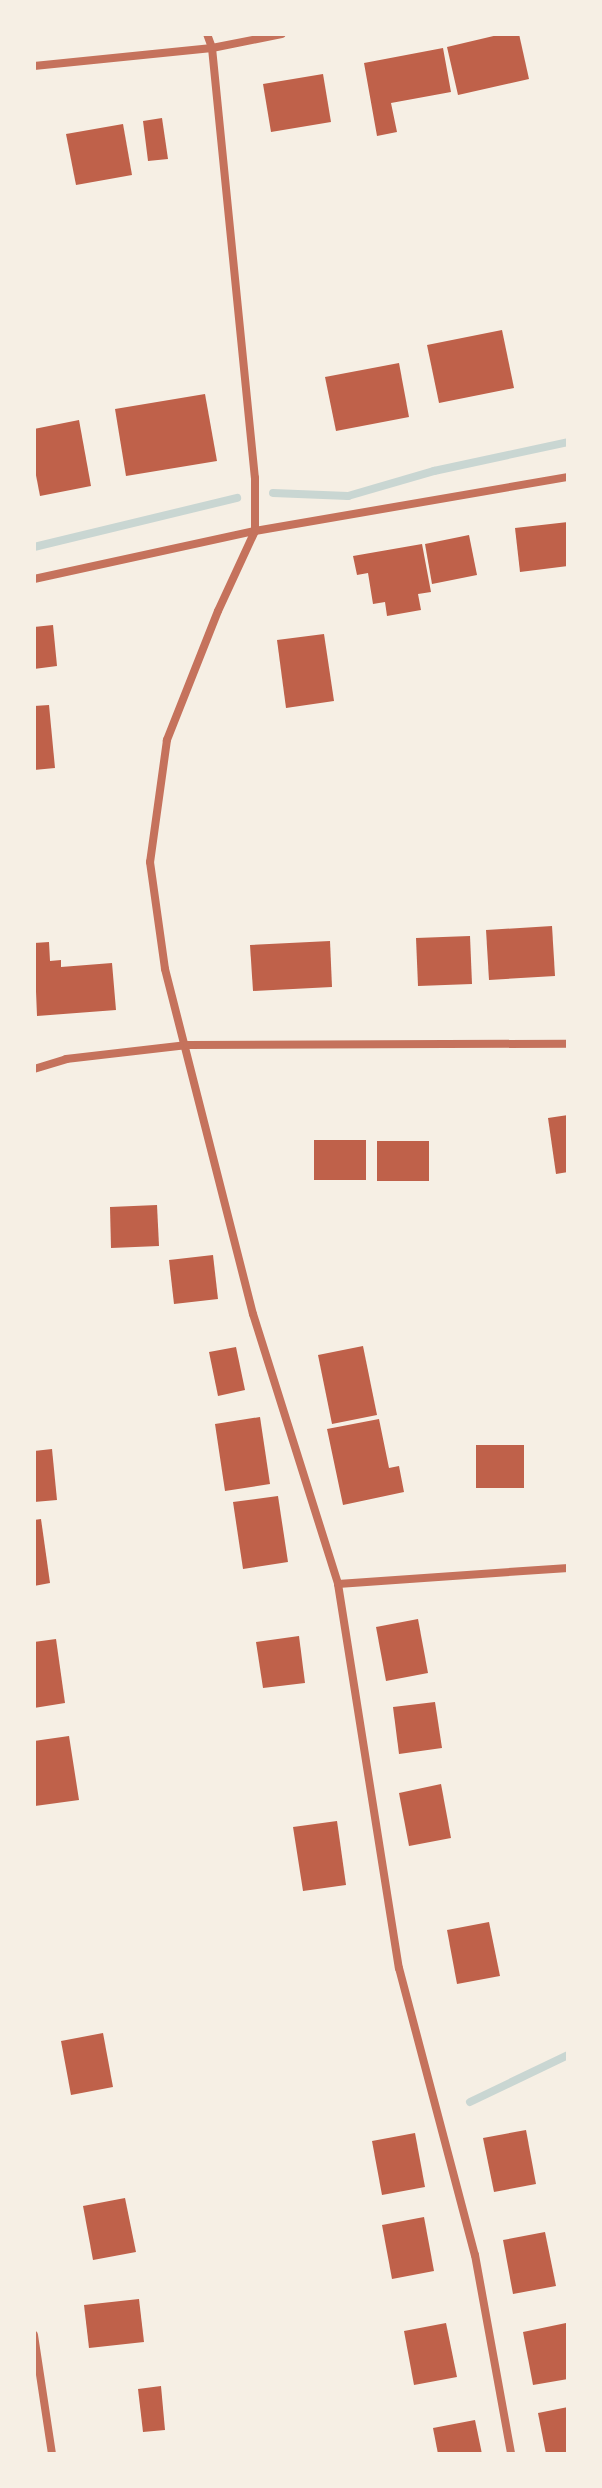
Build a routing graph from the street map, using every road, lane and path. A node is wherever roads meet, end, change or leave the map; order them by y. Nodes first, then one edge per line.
1 (207, 34) edge
2 (282, 34) edge
3 (212, 48) junction
4 (34, 66) edge
5 (568, 477) edge
6 (255, 531) junction
7 (34, 579) edge
8 (568, 1044) edge
9 (187, 1045) junction
10 (34, 1069) edge
11 (568, 1568) edge
12 (338, 1584) junction
13 (34, 2335) edge
14 (52, 2454) edge
15 (511, 2454) edge

1 - 3 street
2 - 3 street
3 - 4 street
3 - 6 street
5 - 6 street
6 - 7 street
6 - 9 street
8 - 9 street
9 - 10 street
9 - 12 street
11 - 12 street
12 - 15 street
13 - 14 street

